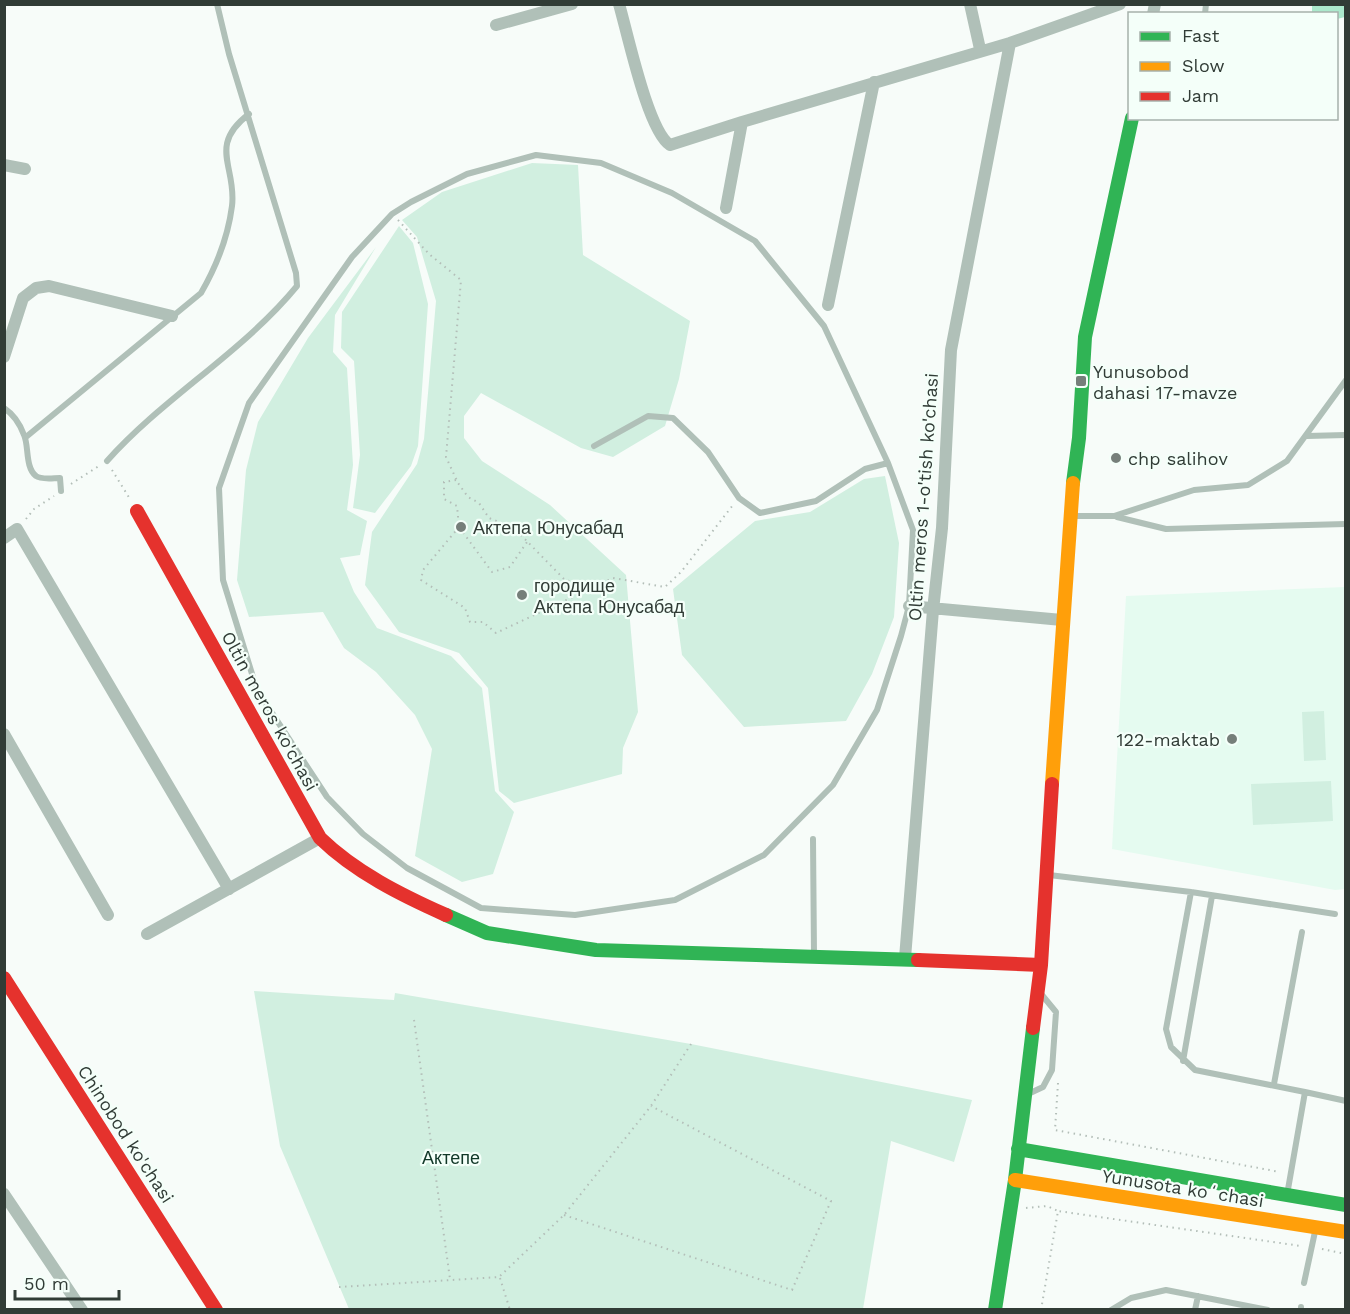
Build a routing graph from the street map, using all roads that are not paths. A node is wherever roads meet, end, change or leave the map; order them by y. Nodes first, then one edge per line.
1 (217, 4) edge
2 (572, 4) edge
3 (619, 4) edge
4 (970, 4) edge
5 (1120, 4) edge
6 (496, 25) dead end
7 (1010, 43) junction
8 (981, 49) junction
9 (874, 82) junction
10 (249, 114) junction
11 (1132, 120) edge
12 (742, 122) junction
13 (4, 165) edge
14 (25, 169) dead end
15 (726, 208) dead end
16 (828, 305) dead end
17 (172, 316) junction
18 (4, 357) edge
19 (1346, 380) edge
20 (4, 408) edge
21 (1346, 435) edge
22 (1307, 436) junction
23 (26, 437) junction
24 (594, 446) dead end
25 (107, 461) road end
26 (888, 463) junction
27 (61, 491) road end
28 (137, 511) road end
29 (1069, 516) junction
30 (1114, 516) junction
31 (1346, 524) edge
32 (4, 538) edge
33 (909, 606) junction
34 (933, 610) junction
35 (1062, 620) junction
36 (4, 734) edge
37 (320, 838) junction
38 (813, 839) dead end
39 (1049, 875) junction
40 (229, 889) junction
41 (1191, 892) junction
42 (1212, 896) junction
43 (1335, 914) dead end
44 (108, 915) dead end
45 (1302, 932) dead end
46 (147, 934) dead end
47 (814, 954) junction
48 (905, 958) junction
49 (1041, 965) junction
50 (4, 978) edge
51 (1038, 990) junction
52 (1183, 1061) junction
53 (1274, 1084) junction
54 (1305, 1092) junction
55 (1025, 1095) junction
56 (1346, 1101) edge
57 (1018, 1149) junction
58 (1015, 1180) junction
59 (4, 1194) edge
60 (1287, 1196) junction
61 (1346, 1205) edge
62 (1316, 1227) junction
63 (1346, 1232) edge
64 (1304, 1283) dead end
65 (1198, 1296) junction
66 (82, 1310) edge
67 (216, 1310) edge
68 (995, 1310) edge
69 (1111, 1310) edge
70 (1195, 1310) edge
71 (1268, 1310) edge

1 - 10 lane
2 - 6 street
3 - 12 street
4 - 8 street
5 - 7 street
7 - 8 street
7 - 34 street, Oltin meros 1-o'tish ko'chasi
8 - 9 street
9 - 12 street
9 - 16 street
10 - 17 lane
10 - 25 lane
11 - 29 street
12 - 15 street
13 - 14 street
17 - 18 street
17 - 23 lane
19 - 22 lane
20 - 23 lane
21 - 22 lane
22 - 30 lane
23 - 27 lane
24 - 26 lane
26 - 33 lane
26 - 33 lane
28 - 37 street, Oltin meros ko'chasi
29 - 30 lane
29 - 35 street
30 - 31 lane
32 - 40 street
33 - 34 street
34 - 35 street
34 - 48 street, Oltin meros 1-o'tish ko'chasi
35 - 39 street
36 - 44 street
37 - 40 street
37 - 47 street, Oltin meros ko'chasi
38 - 47 lane
39 - 41 lane
39 - 49 street
40 - 46 street
41 - 42 lane
41 - 52 lane
42 - 43 lane
42 - 52 lane
45 - 53 lane
47 - 48 street, Oltin meros ko'chasi
48 - 49 street, Oltin meros ko'chasi
49 - 51 street
50 - 67 street, Chinobod ko'chasi
51 - 55 street
51 - 55 lane
52 - 53 lane
53 - 54 lane
54 - 56 lane
54 - 60 lane
55 - 57 street
57 - 58 street
57 - 60 street, Yunusota koʻchasi
58 - 62 street, Yunusota koʻchasi
58 - 68 street
59 - 66 street
60 - 61 street, Yunusota koʻchasi
62 - 63 street, Yunusota koʻchasi
62 - 64 lane
65 - 69 lane
65 - 70 lane
65 - 71 lane

